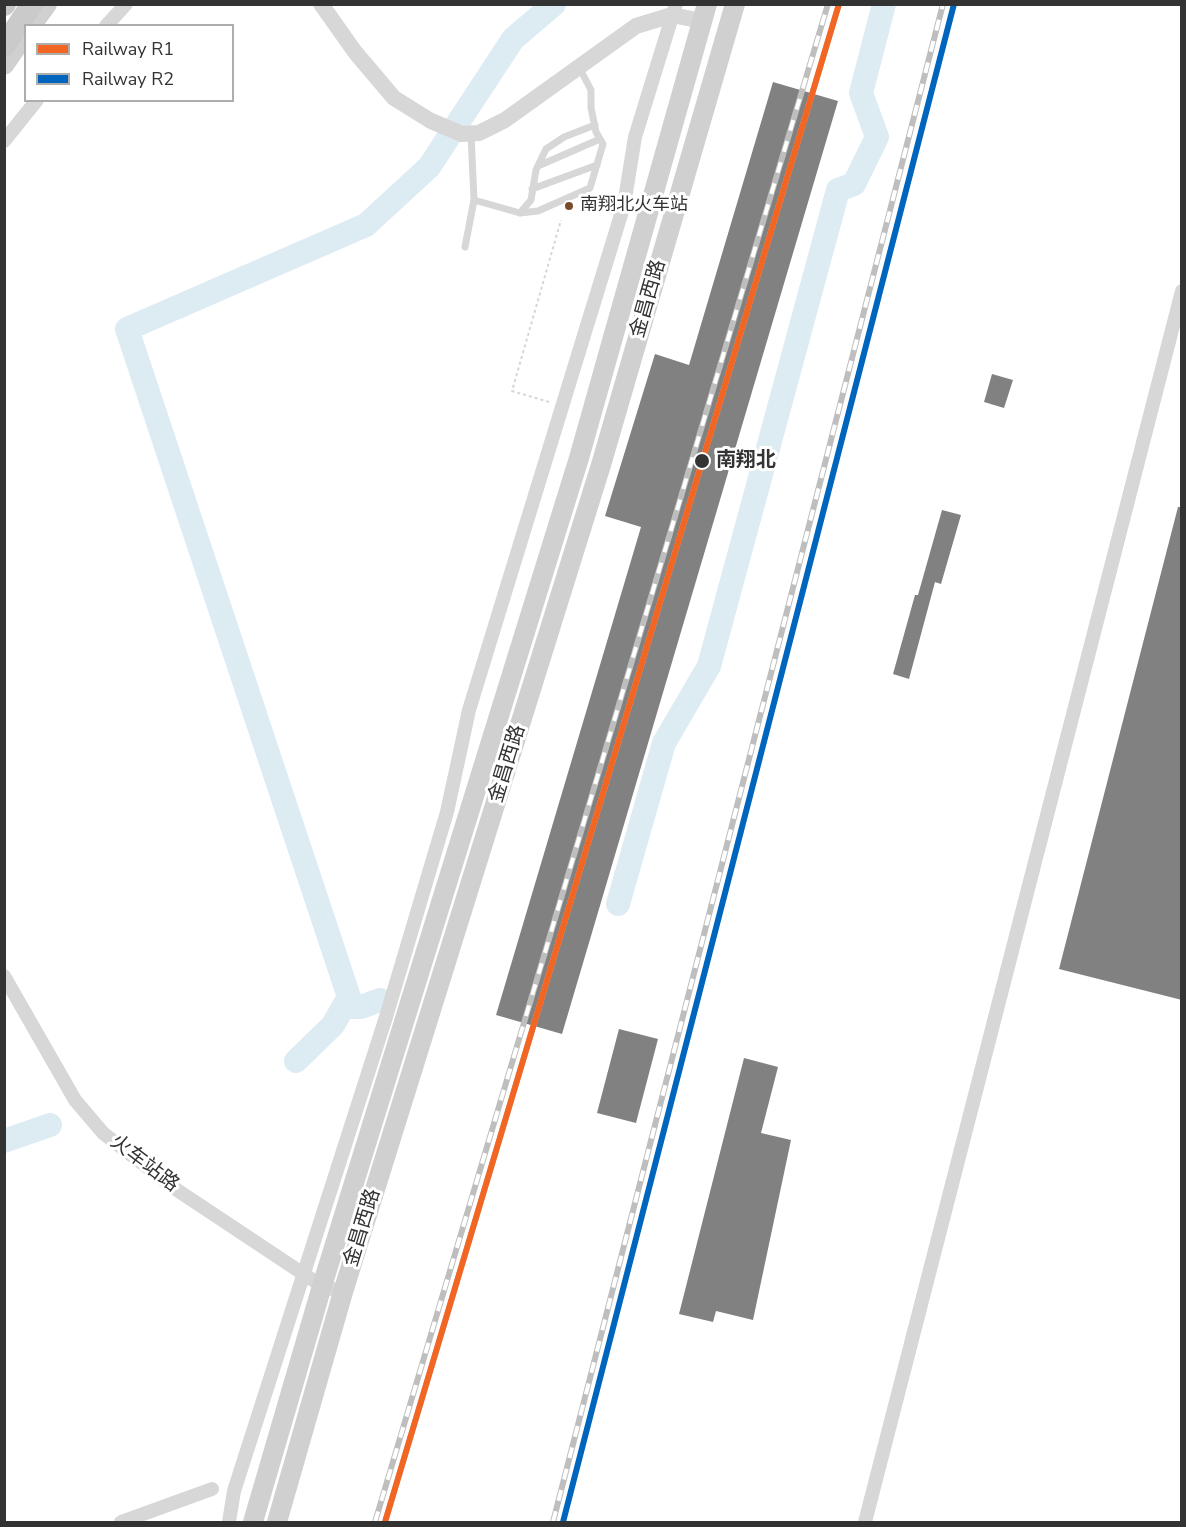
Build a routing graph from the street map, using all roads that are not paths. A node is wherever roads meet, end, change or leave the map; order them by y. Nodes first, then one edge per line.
1 (32, 4) edge
2 (47, 4) edge
3 (126, 4) edge
4 (321, 4) edge
5 (735, 4) edge
6 (674, 10) edge
7 (705, 13) edge
8 (32, 24) edge
9 (108, 24) edge
10 (24, 36) edge
11 (4, 46) edge
12 (4, 65) edge
13 (579, 67) junction
14 (35, 102) edge
15 (595, 125) junction
16 (466, 134) junction
17 (600, 139) junction
18 (4, 141) edge
19 (597, 165) junction
20 (538, 166) junction
21 (532, 189) junction
22 (474, 200) junction
23 (520, 213) junction
24 (465, 247) dead end
25 (1182, 291) edge
26 (4, 976) edge
27 (302, 1273) junction
28 (322, 1286) junction
29 (343, 1292) junction
30 (212, 1489) dead end
31 (121, 1522) edge
32 (230, 1522) edge
33 (253, 1522) edge
34 (277, 1522) edge
35 (865, 1522) edge

1 - 11 main road
2 - 8 main road
3 - 9 street
4 - 16 street
5 - 29 main road, 金昌西路
6 - 7 street
6 - 13 street
6 - 27 street
7 - 28 main road, 金昌西路
10 - 12 main road
13 - 15 lane
13 - 16 street
14 - 18 street
15 - 17 lane
15 - 20 lane
16 - 22 lane
17 - 19 lane
17 - 20 lane
19 - 21 lane
19 - 23 lane
20 - 21 lane
21 - 23 lane
22 - 23 lane
22 - 24 lane
25 - 35 street
26 - 27 street, 火车站路
27 - 28 street, 火车站路
27 - 32 street
28 - 29 street, 火车站路
28 - 33 main road, 金昌西路
29 - 34 main road, 金昌西路
30 - 31 street

